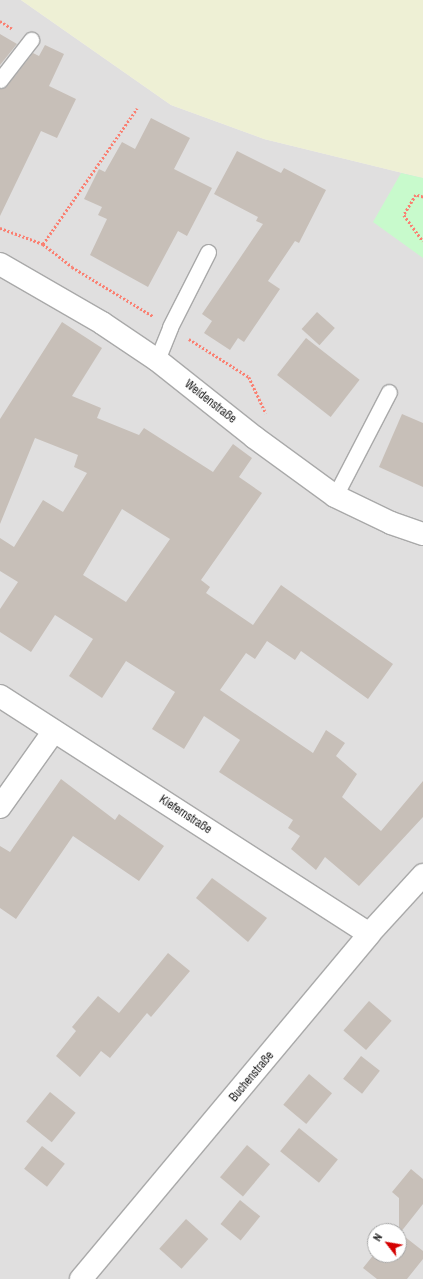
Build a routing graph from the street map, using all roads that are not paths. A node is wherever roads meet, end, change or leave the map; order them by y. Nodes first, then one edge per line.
1 (31, 40) dead end
2 (0, 80) edge
3 (208, 252) dead end
4 (0, 264) edge
5 (157, 360) junction
6 (389, 392) dead end
7 (335, 496) junction
8 (423, 534) edge
9 (0, 696) edge
10 (54, 731) junction
11 (0, 807) edge
12 (423, 875) edge
13 (369, 934) junction
14 (81, 1279) edge

1 - 2 lane
3 - 5 lane
4 - 5 street, Weidenstraße
5 - 7 street, Weidenstraße
6 - 7 lane
7 - 8 street, Weidenstraße
9 - 10 street, Kiefernstraße
10 - 11 street
10 - 13 street, Kiefernstraße
12 - 13 street, Buchenstraße
13 - 14 street, Buchenstraße

